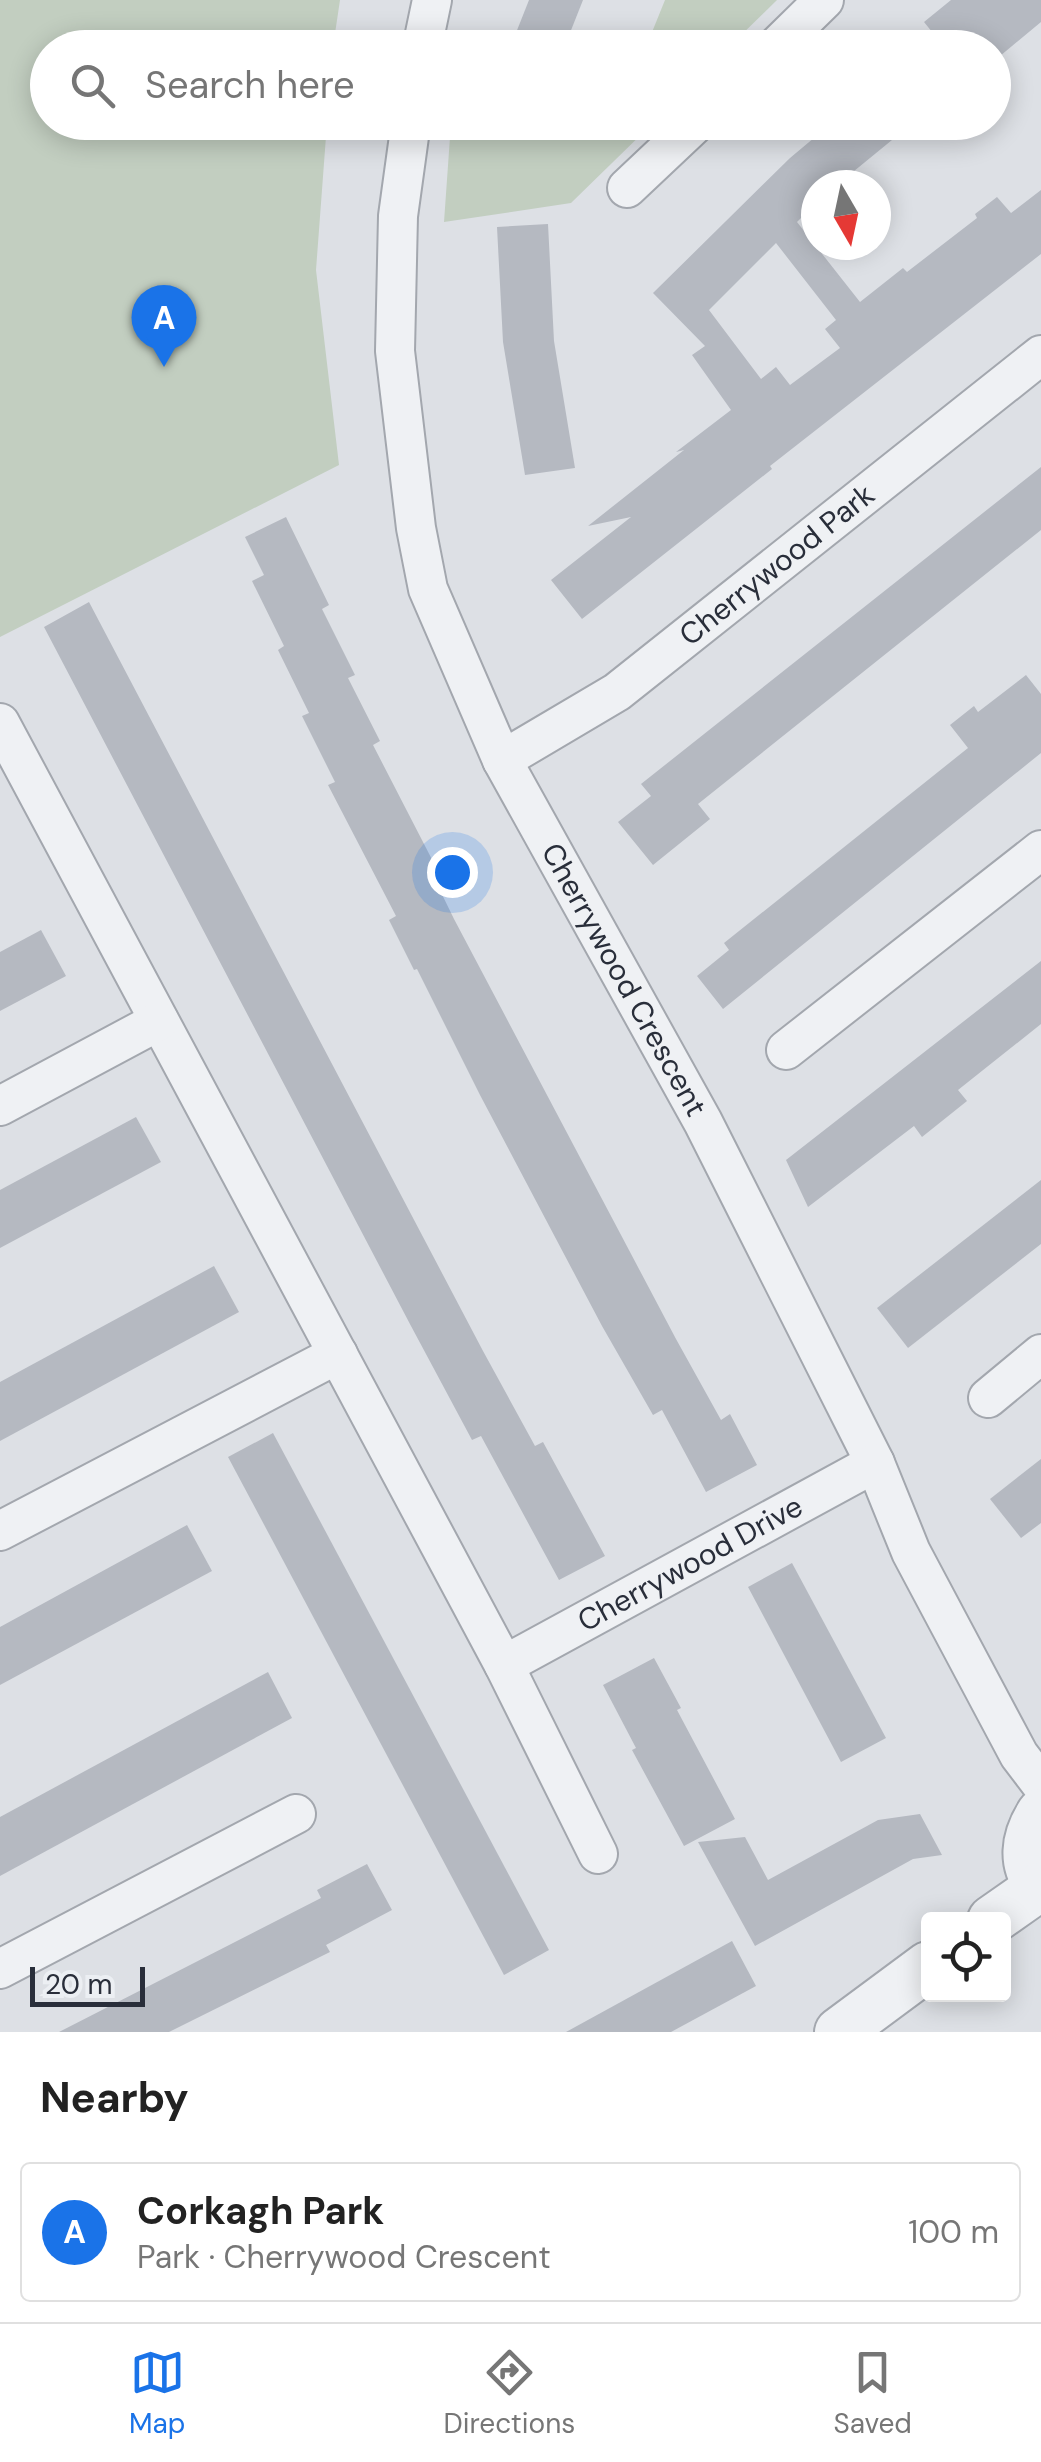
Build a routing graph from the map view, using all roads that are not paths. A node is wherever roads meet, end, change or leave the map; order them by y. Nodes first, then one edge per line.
1 (432, 0) edge
2 (824, 0) edge
3 (426, 30) edge
4 (793, 30) edge
5 (409, 140) edge
6 (678, 140) edge
7 (627, 188) dead end
8 (1041, 355) edge
9 (0, 723) edge
10 (502, 760) junction
11 (1041, 850) edge
12 (159, 1022) junction
13 (786, 1050) dead end
14 (0, 1106) edge
15 (338, 1354) junction
16 (1041, 1354) edge
17 (988, 1398) dead end
18 (875, 1463) junction
19 (0, 1531) edge
20 (504, 1664) junction
21 (1041, 1784) edge
22 (1041, 1813) edge
23 (296, 1814) dead end
24 (598, 1854) dead end
25 (1040, 1888) edge
26 (1004, 1912) edge
27 (0, 1969) edge
28 (921, 1972) edge
29 (839, 2032) edge

1 - 3 street
2 - 4 street
5 - 10 street, Cherrywood Crescent
6 - 7 street
8 - 10 street, Cherrywood Park
9 - 12 street
10 - 18 street, Cherrywood Crescent
11 - 13 street
12 - 14 street
12 - 15 street
15 - 19 street
15 - 20 street
16 - 17 street
18 - 20 street, Cherrywood Drive
18 - 21 street, Cherrywood Crescent
20 - 24 street
22 - 25 street
23 - 27 street
25 - 26 street
28 - 29 street

